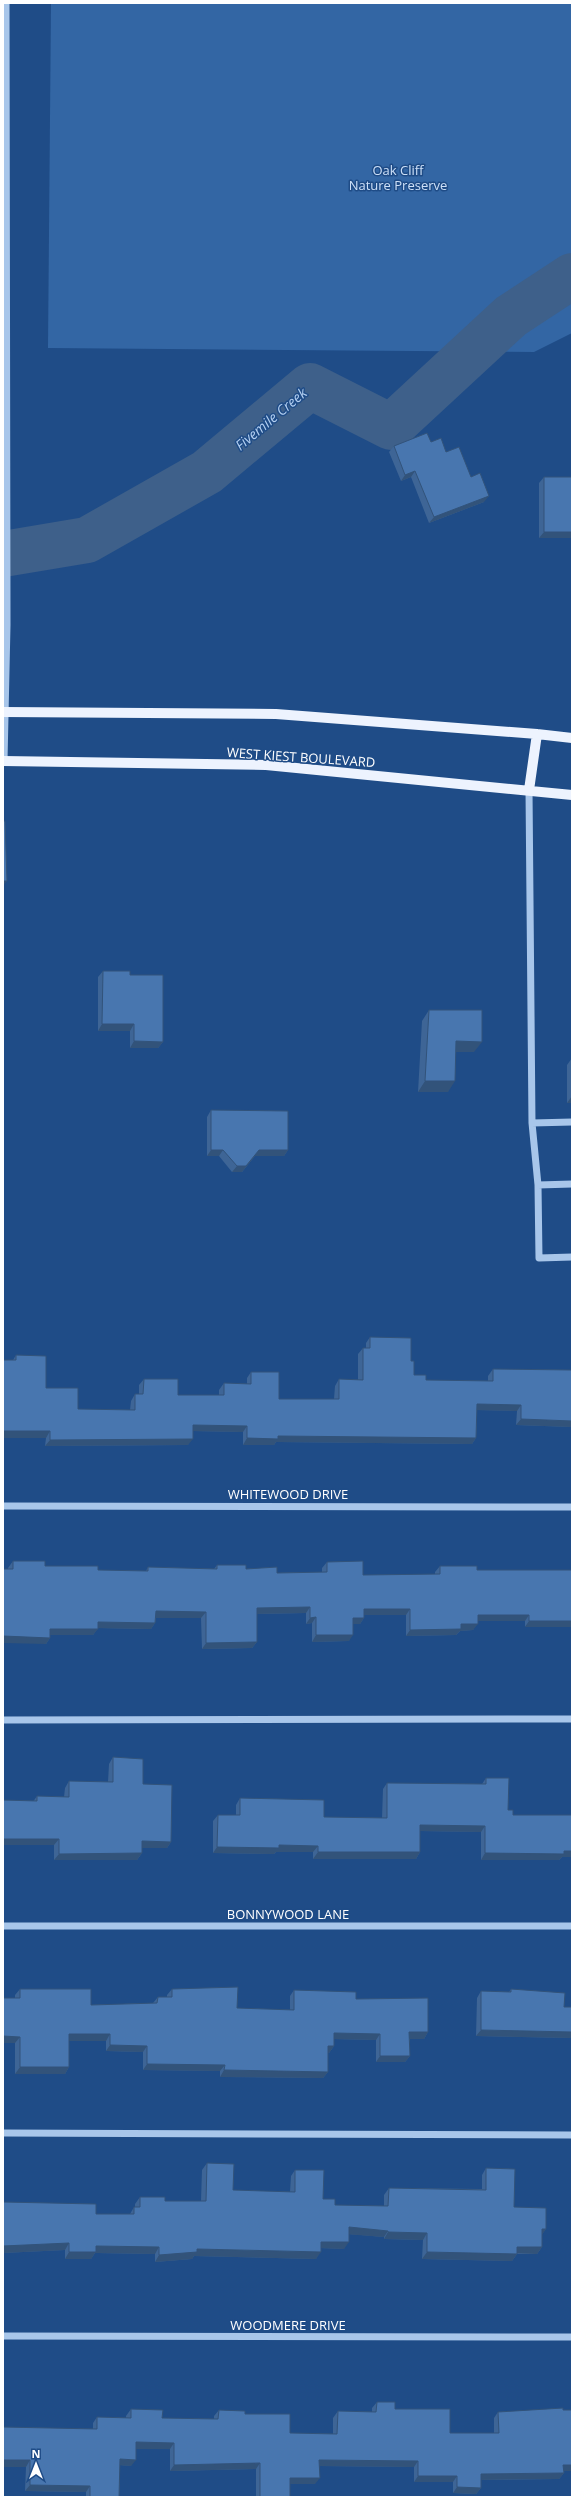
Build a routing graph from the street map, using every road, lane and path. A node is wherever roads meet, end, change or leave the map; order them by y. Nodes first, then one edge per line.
1 (6, 3) edge
2 (4, 141) edge
3 (4, 364) edge
4 (4, 712) edge
5 (537, 734) junction
6 (572, 738) edge
7 (4, 761) edge
8 (529, 790) junction
9 (572, 795) edge
10 (572, 1122) edge
11 (532, 1123) junction
12 (572, 1184) edge
13 (538, 1185) junction
14 (572, 1257) edge
15 (3, 1506) edge
16 (572, 1507) edge
17 (572, 1719) edge
18 (3, 1720) edge
19 (3, 1926) edge
20 (572, 1926) edge
21 (3, 2133) edge
22 (572, 2134) edge
23 (3, 2336) edge
24 (572, 2337) edge

1 - 2 street
2 - 3 street
3 - 4 street
4 - 5 main road
4 - 7 street
5 - 6 main road
5 - 8 main road
7 - 8 main road, WEST KIEST BOULEVARD
8 - 9 main road, WEST KIEST BOULEVARD
8 - 11 street
10 - 11 street
11 - 13 street
12 - 13 street
13 - 14 street
15 - 16 street, WHITEWOOD DRIVE
17 - 18 street
19 - 20 street, BONNYWOOD LANE
21 - 22 street
23 - 24 street, WOODMERE DRIVE

